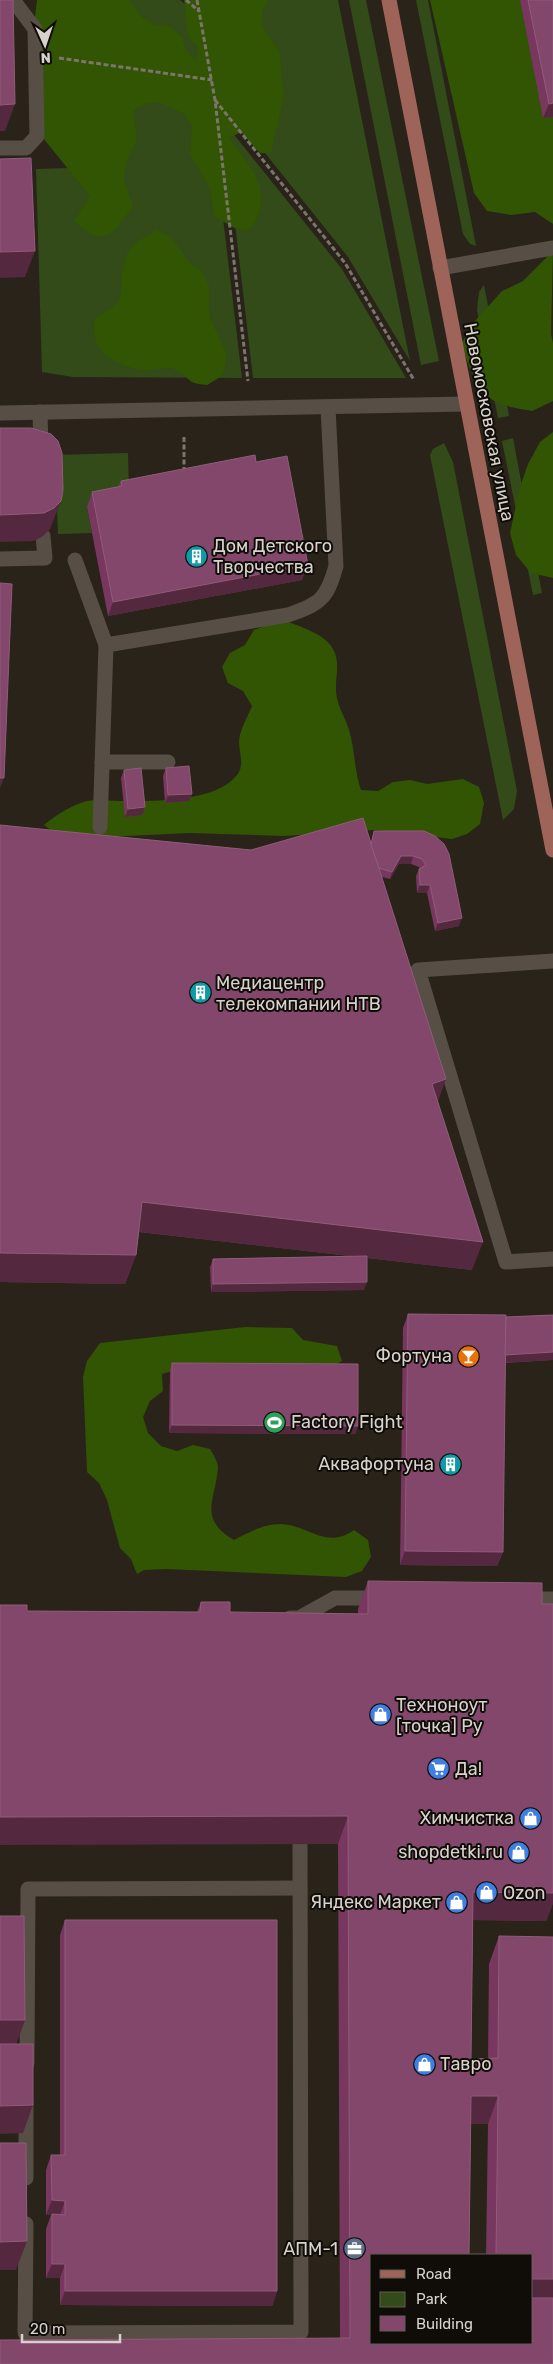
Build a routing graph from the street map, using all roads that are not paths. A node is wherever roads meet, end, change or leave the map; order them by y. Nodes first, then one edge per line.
1 (12, 0) edge
2 (389, 0) edge
3 (0, 148) edge
4 (553, 248) edge
5 (440, 268) junction
6 (467, 404) junction
7 (328, 408) junction
8 (40, 412) junction
9 (0, 413) edge
10 (41, 462) edge
11 (43, 536) edge
12 (0, 559) edge
13 (75, 560) dead end
14 (106, 645) junction
15 (102, 762) junction
16 (168, 762) dead end
17 (547, 789) edge
18 (100, 827) dead end
19 (553, 850) edge
20 (553, 961) edge
21 (553, 1259) edge
22 (394, 1598) edge
23 (503, 1599) edge
24 (553, 1599) edge
25 (553, 1605) edge
26 (539, 1615) edge
27 (280, 1618) edge
28 (300, 1618) junction
29 (300, 1634) edge
30 (300, 1844) edge
31 (300, 1888) junction

1 - 3 street
2 - 5 main road, Новомосковская улица
4 - 5 street
5 - 6 main road, Новомосковская улица
6 - 7 street
6 - 17 main road, Новомосковская улица
7 - 8 street
7 - 14 street
8 - 9 street
8 - 10 street
11 - 12 street
13 - 14 street
14 - 15 street
15 - 16 street
15 - 18 street
17 - 19 main road, Новомосковская улица
20 - 21 street
22 - 28 street
23 - 24 street
25 - 26 street
27 - 28 street
28 - 29 street
30 - 31 street
31 - 31 street

